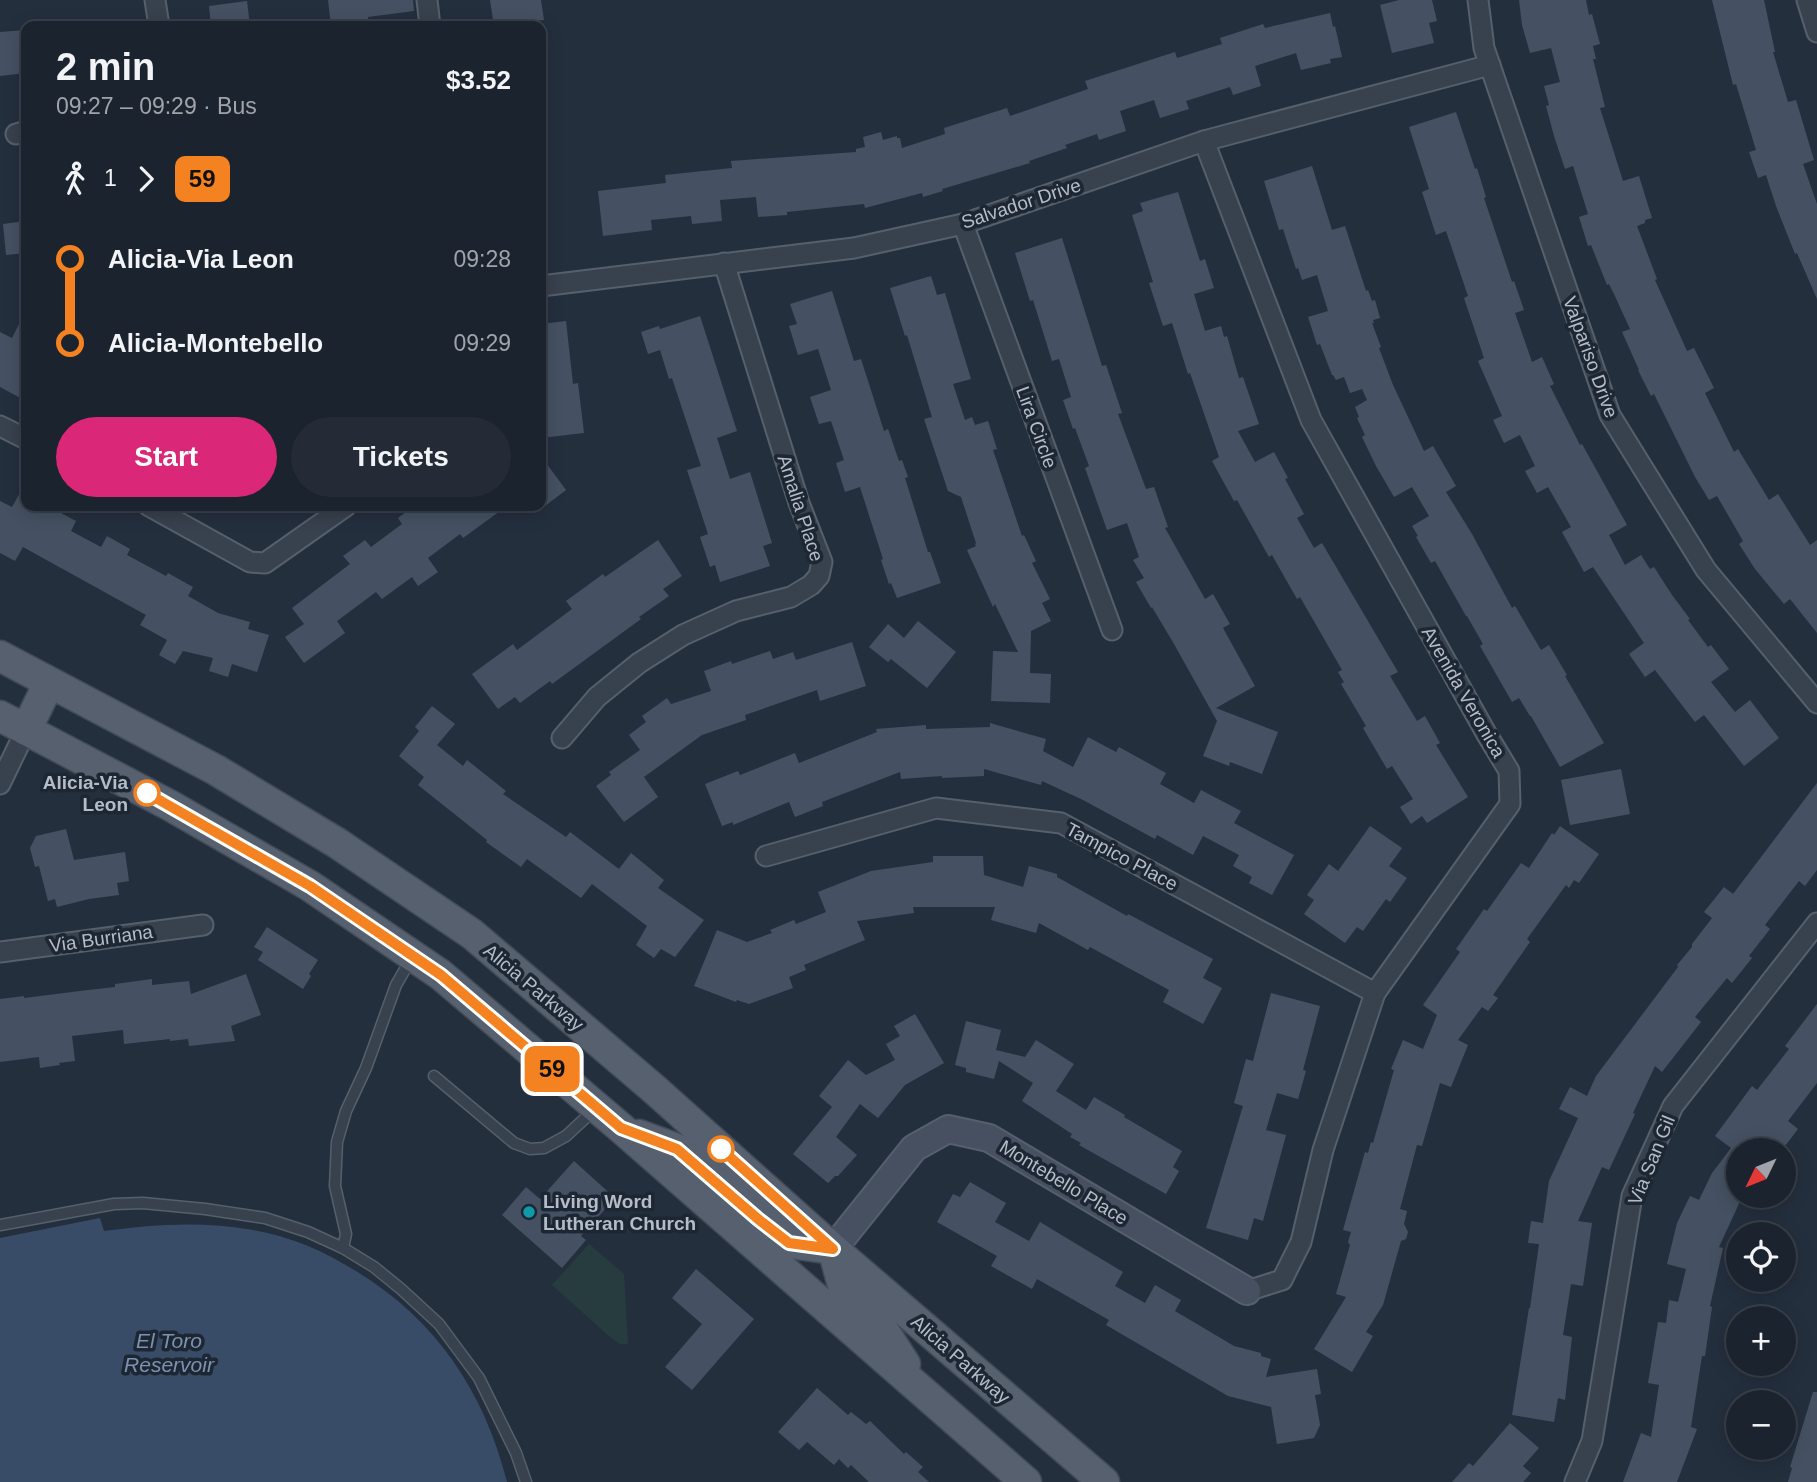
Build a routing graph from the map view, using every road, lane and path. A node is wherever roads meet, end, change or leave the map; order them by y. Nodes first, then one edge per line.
1 (155, 0) edge
2 (427, 0) edge
3 (1478, 0) edge
4 (1807, 0) edge
5 (158, 21) edge
6 (429, 21) edge
7 (1817, 32) edge
8 (1490, 65) junction
9 (1204, 141) junction
10 (963, 224) junction
11 (724, 263) junction
12 (546, 285) edge
13 (0, 426) edge
14 (21, 436) edge
15 (158, 511) edge
16 (338, 511) edge
17 (1112, 630) dead end
18 (0, 656) edge
19 (49, 682) junction
20 (1817, 703) edge
21 (0, 716) edge
22 (26, 730) junction
23 (562, 738) dead end
24 (0, 784) edge
25 (766, 856) dead end
26 (1817, 923) edge
27 (203, 925) dead end
28 (0, 952) edge
29 (413, 956) junction
30 (1376, 993) junction
31 (434, 1076) dead end
32 (597, 1108) junction
33 (621, 1128) junction
34 (0, 1225) edge
35 (343, 1248) junction
36 (833, 1249) junction
37 (1247, 1291) joint
38 (922, 1392) junction
39 (526, 1482) edge
40 (1026, 1482) edge
41 (1104, 1482) edge
42 (1575, 1482) edge

1 - 5 street
2 - 6 street
3 - 8 street, Valpariso Drive
4 - 7 street
8 - 9 street, Salvador Drive
8 - 20 street, Valpariso Drive
9 - 10 street, Salvador Drive
9 - 30 street, Avenida Veronica
10 - 11 street, Salvador Drive
10 - 17 street, Lira Circle
11 - 12 street, Salvador Drive
11 - 23 street, Amalia Place
13 - 14 street
15 - 16 street
18 - 19 main road, Alicia Parkway
19 - 22 main road
19 - 36 main road, Alicia Parkway
21 - 22 main road
22 - 24 street
22 - 29 main road
25 - 30 street, Tampico Place
26 - 42 street, Via San Gil
27 - 28 street, Via Burriana
29 - 32 main road
29 - 35 lane
30 - 37 street, Avenida Veronica
31 - 32 lane
32 - 33 main road
33 - 36 main road
33 - 38 main road
34 - 35 lane
35 - 39 lane
36 - 37 street, Montebello Place
36 - 38 main road
36 - 41 main road, Alicia Parkway
38 - 40 main road

